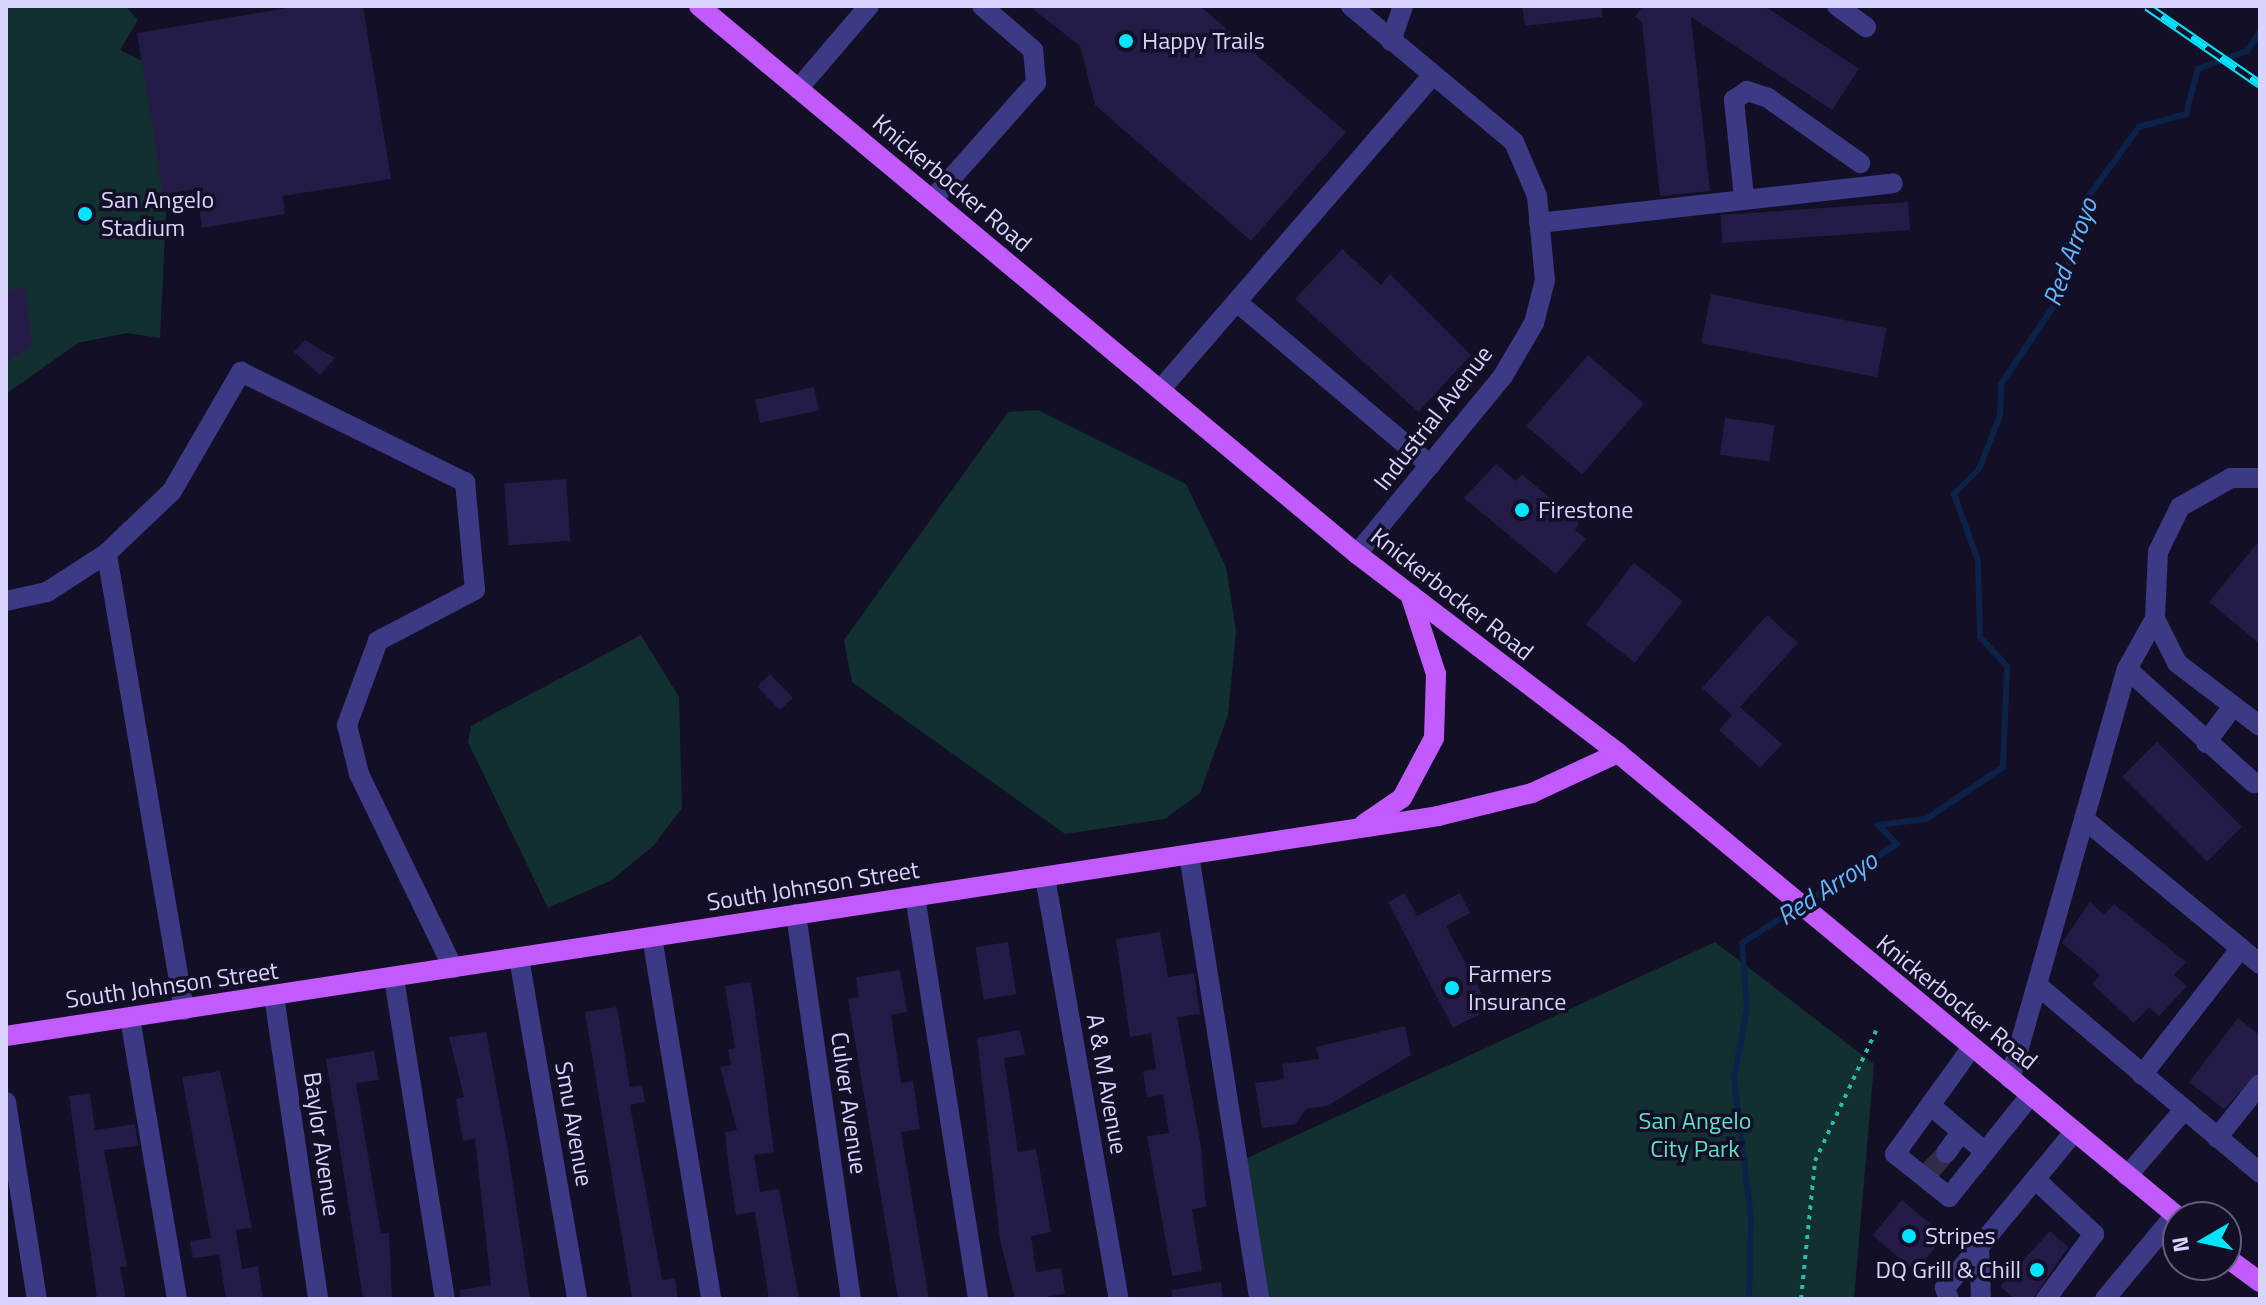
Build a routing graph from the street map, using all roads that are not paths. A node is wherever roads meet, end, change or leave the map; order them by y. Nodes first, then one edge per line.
1 (699, 6) edge
2 (869, 6) edge
3 (982, 6) edge
4 (1403, 6) edge
5 (1837, 6) edge
6 (1357, 8) edge
7 (1866, 27) dead end
8 (1391, 41) junction
9 (1432, 76) junction
10 (798, 89) junction
11 (1860, 163) dead end
12 (1893, 183) dead end
13 (1744, 197) junction
14 (932, 200) junction
15 (1539, 223) junction
16 (1237, 302) junction
17 (1160, 390) junction
18 (1430, 465) junction
19 (2260, 478) edge
20 (107, 553) junction
21 (1357, 554) junction
22 (1410, 594) junction
23 (6, 601) edge
24 (2155, 619) junction
25 (2127, 669) junction
26 (2233, 706) junction
27 (2260, 726) edge
28 (2206, 743) junction
29 (1618, 753) junction
30 (2254, 783) dead end
31 (2084, 819) junction
32 (1358, 829) junction
33 (1189, 855) junction
34 (1045, 877) junction
35 (915, 896) junction
36 (796, 914) junction
37 (652, 937) junction
38 (2241, 948) junction
39 (519, 958) junction
40 (2260, 964) edge
41 (453, 968) junction
42 (394, 978) junction
43 (2037, 985) junction
44 (274, 996) junction
45 (184, 1010) junction
46 (130, 1018) junction
47 (6, 1036) edge
48 (1972, 1047) junction
49 (2142, 1075) junction
50 (2010, 1079) junction
51 (2260, 1084) edge
52 (2030, 1096) junction
53 (6, 1102) edge
54 (1930, 1105) junction
55 (2184, 1110) junction
56 (1961, 1132) junction
57 (2074, 1132) junction
58 (2217, 1138) junction
59 (1985, 1152) junction
60 (1946, 1153) tunnel mouth
61 (2260, 1173) edge
62 (2127, 1176) junction
63 (2035, 1179) junction
64 (2162, 1204) edge
65 (2162, 1233) edge
66 (1979, 1247) junction
67 (2242, 1269) edge
68 (2260, 1282) edge
69 (1947, 1293) edge
70 (37, 1299) edge
71 (177, 1299) edge
72 (318, 1299) edge
73 (445, 1299) edge
74 (577, 1299) edge
75 (711, 1299) edge
76 (851, 1299) edge
77 (978, 1299) edge
78 (1119, 1299) edge
79 (1259, 1299) edge
80 (1981, 1299) edge
81 (2046, 1299) edge
82 (2105, 1299) edge

1 - 10 main road, Knickerbocker Road
2 - 10 street
3 - 14 street
4 - 8 street
5 - 7 street
6 - 8 street, Industrial Avenue
8 - 9 street, Industrial Avenue
9 - 15 street, Industrial Avenue
9 - 16 street
10 - 14 main road, Knickerbocker Road
11 - 13 street
12 - 13 street
13 - 15 street
14 - 17 main road, Knickerbocker Road
15 - 18 street, Industrial Avenue
16 - 17 street
16 - 18 street
17 - 21 main road, Knickerbocker Road
18 - 21 street, Industrial Avenue
19 - 24 street
20 - 23 street
20 - 41 street
20 - 45 street
21 - 22 main road, Knickerbocker Road
22 - 29 main road, Knickerbocker Road
22 - 32 main road
24 - 25 street
24 - 26 street
25 - 28 street
25 - 31 street
26 - 27 street
26 - 28 street
28 - 30 street
29 - 32 main road, South Johnson Street
29 - 48 main road, Knickerbocker Road
31 - 38 street
31 - 43 street
32 - 33 main road, South Johnson Street
33 - 34 main road, South Johnson Street
33 - 79 street
34 - 35 main road, South Johnson Street
34 - 78 street, A & M Avenue
35 - 36 main road, South Johnson Street
35 - 77 street
36 - 37 main road, South Johnson Street
36 - 76 street, Culver Avenue
37 - 39 main road, South Johnson Street
37 - 75 street
38 - 40 street
38 - 49 street
39 - 41 main road, South Johnson Street
39 - 74 street, Smu Avenue
41 - 42 main road, South Johnson Street
42 - 44 main road, South Johnson Street
42 - 73 street
43 - 49 street
43 - 50 street
44 - 45 main road, South Johnson Street
44 - 72 street, Baylor Avenue
45 - 46 main road, South Johnson Street
46 - 47 main road, South Johnson Street
46 - 71 street
48 - 50 main road, Knickerbocker Road
48 - 54 street
49 - 55 street
50 - 52 main road, Knickerbocker Road
51 - 58 street
52 - 57 main road, Knickerbocker Road
52 - 59 street
53 - 70 street
54 - 56 street
54 - 59 street
55 - 58 street
55 - 62 street
56 - 59 street
56 - 60 street
57 - 62 main road, Knickerbocker Road
57 - 63 street
58 - 61 street
62 - 64 main road, Knickerbocker Road
63 - 66 street
63 - 81 street
65 - 82 street
66 - 69 street
66 - 80 street
67 - 68 main road

